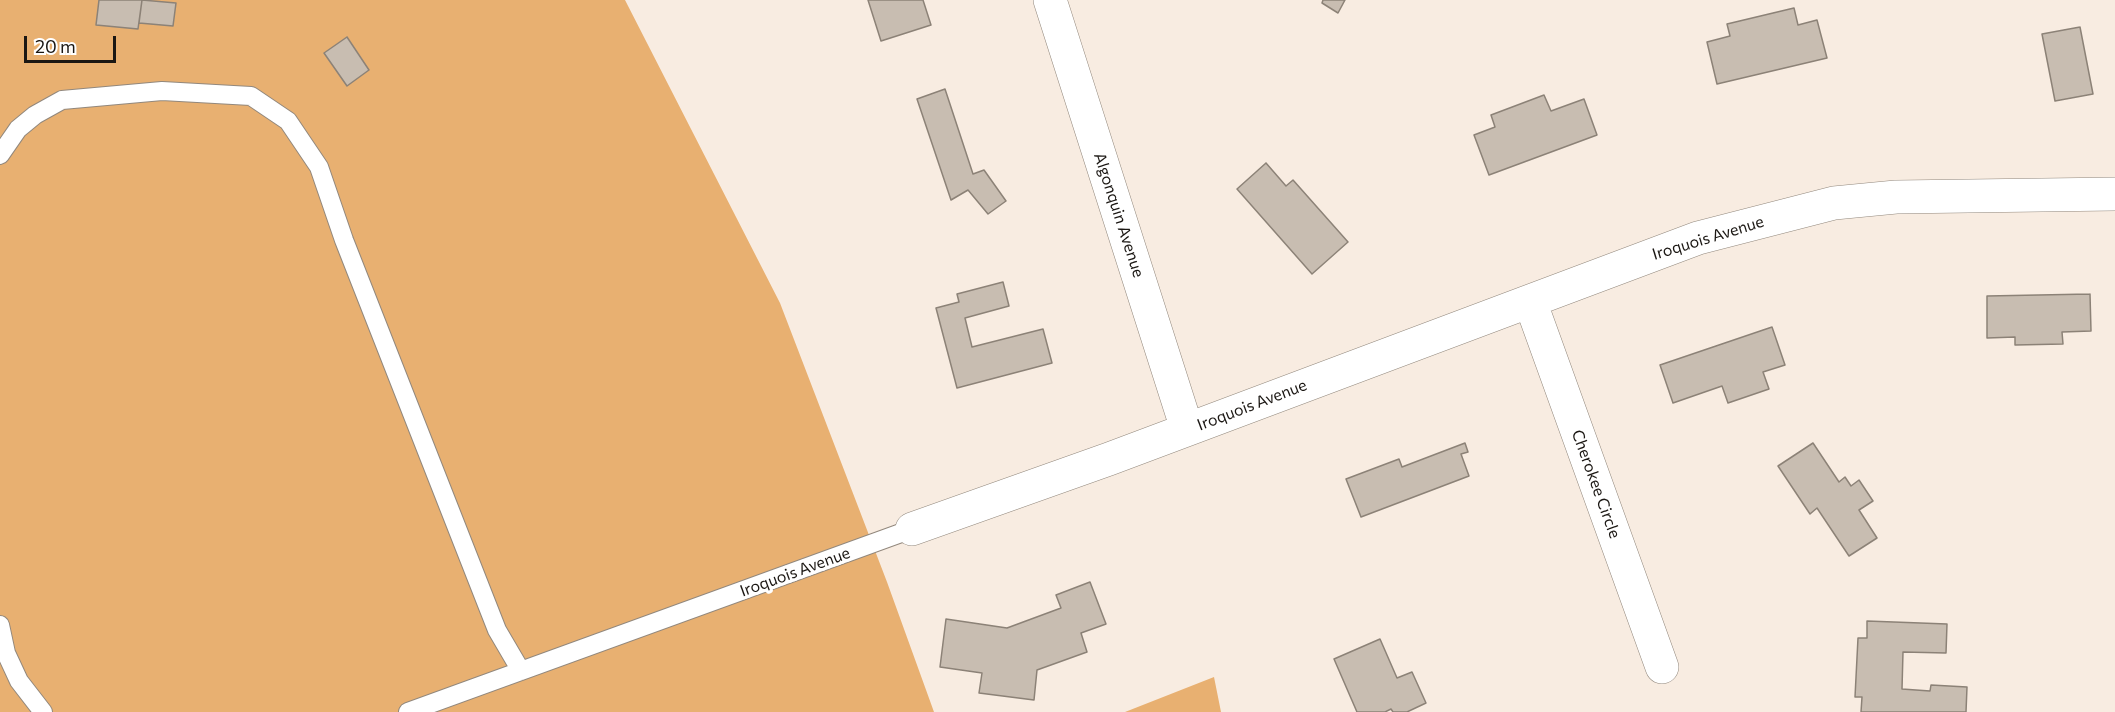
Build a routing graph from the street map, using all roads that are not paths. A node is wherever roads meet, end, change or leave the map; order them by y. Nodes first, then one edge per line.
1 (1050, 0) edge
2 (0, 155) edge
3 (2115, 194) edge
4 (1530, 301) junction
5 (1187, 429) junction
6 (912, 529) joint
7 (0, 625) edge
8 (4, 660) edge
9 (1662, 667) dead end
10 (521, 671) junction
11 (43, 712) edge
12 (408, 712) edge

1 - 5 street, Algonquin Avenue
2 - 10 lane
3 - 4 street, Iroquois Avenue
4 - 5 street, Iroquois Avenue
4 - 9 street, Cherokee Circle
5 - 6 street, Iroquois Avenue
6 - 10 lane, Iroquois Avenue
7 - 8 lane
8 - 11 lane
10 - 12 lane, Iroquois Avenue

